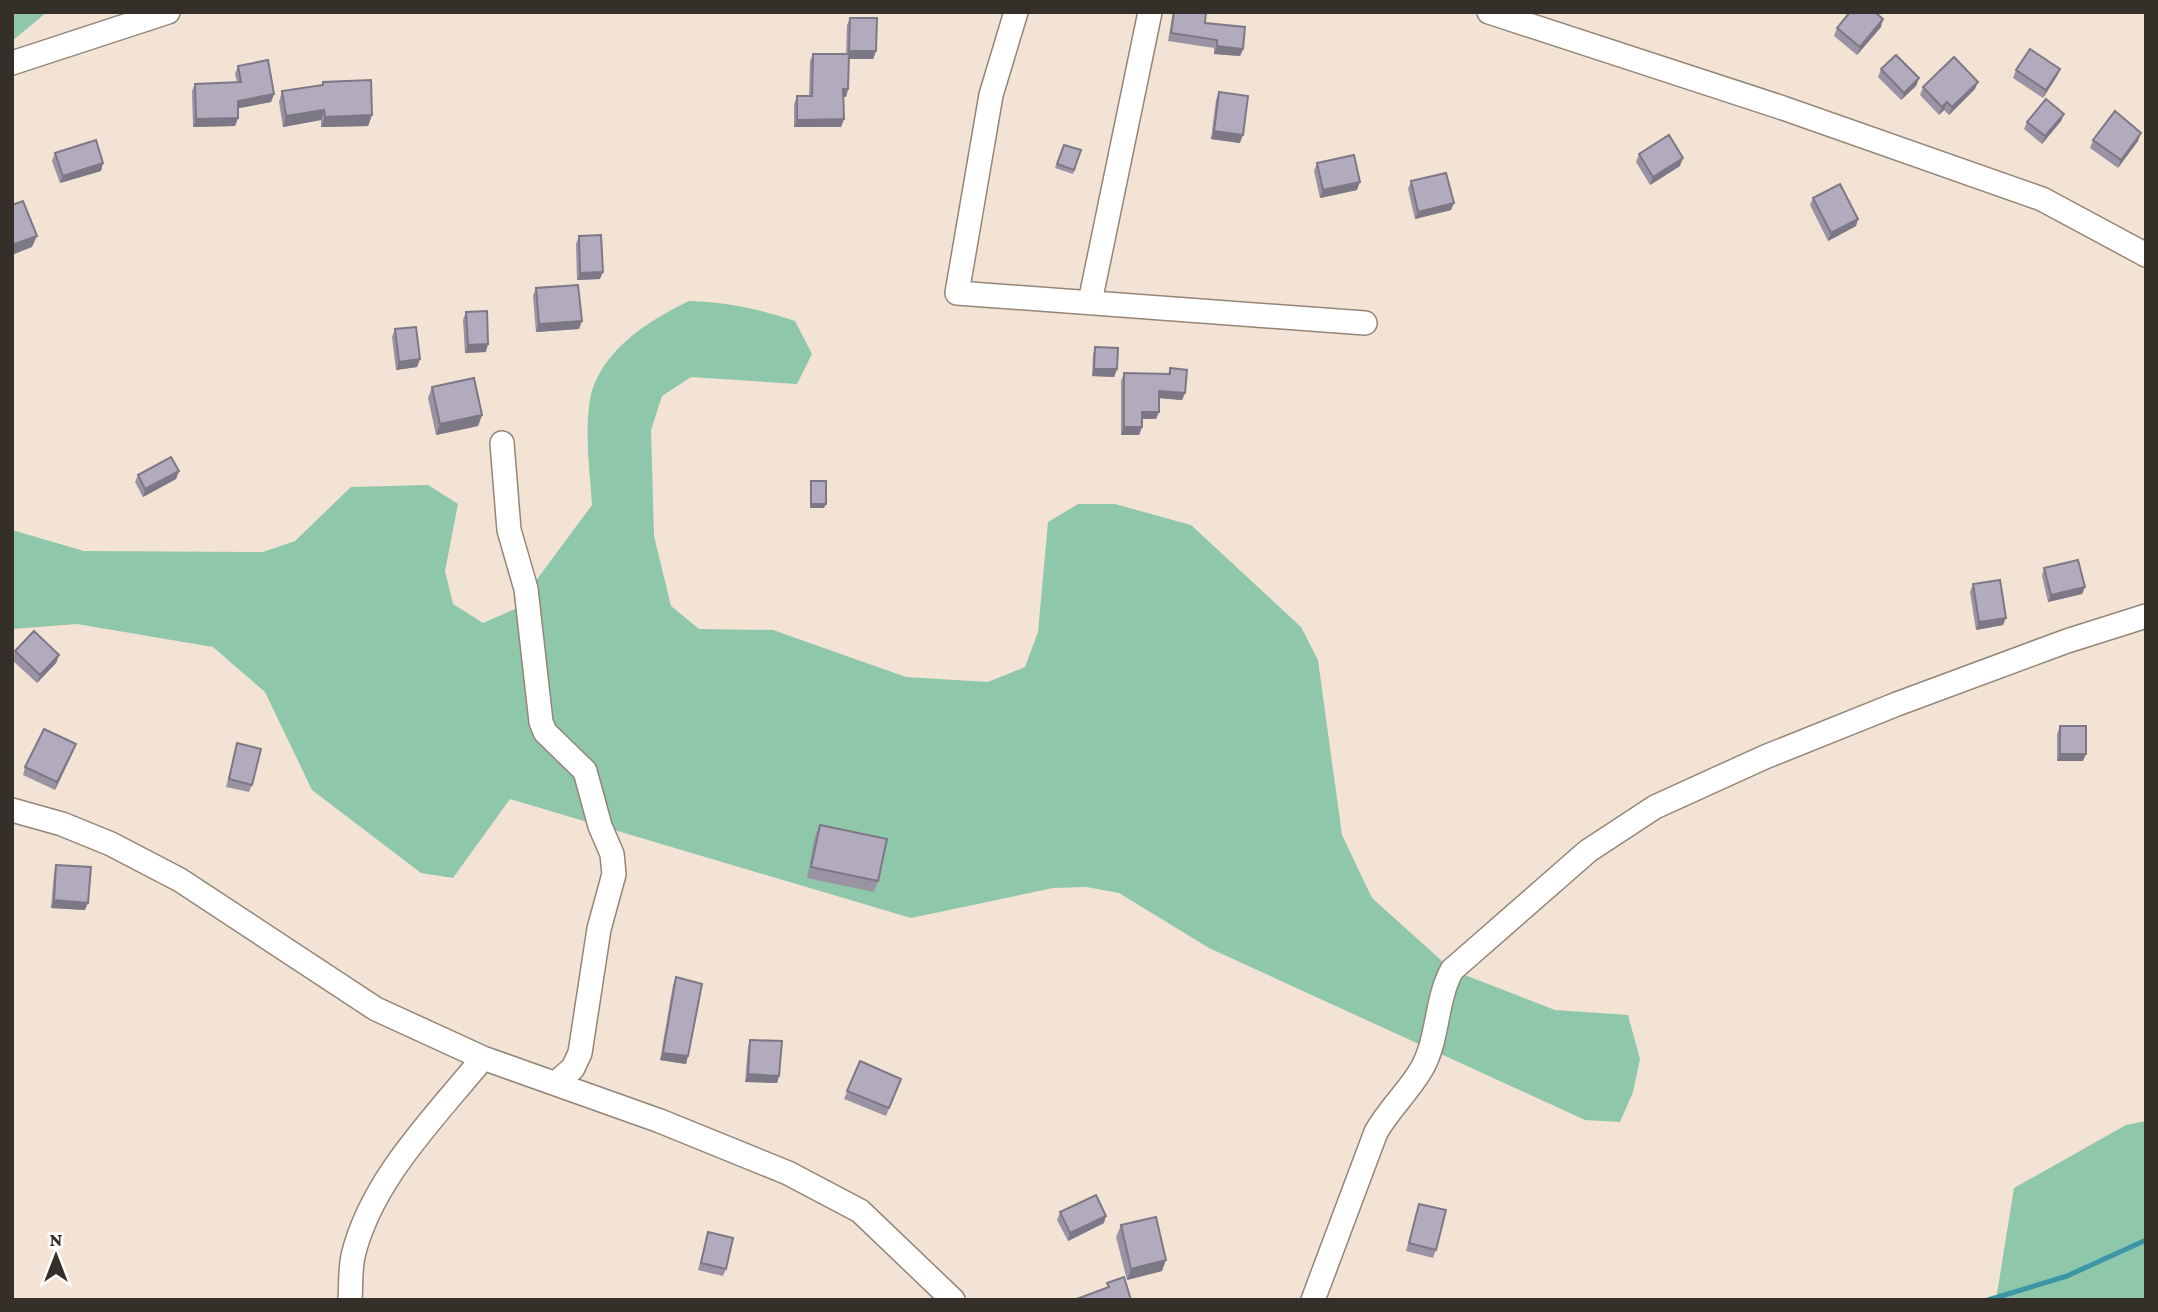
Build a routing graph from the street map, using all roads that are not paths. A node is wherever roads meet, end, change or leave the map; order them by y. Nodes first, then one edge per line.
1 (168, 12) edge
2 (1016, 12) edge
3 (1150, 12) edge
4 (1502, 13) edge
5 (12, 63) edge
6 (2146, 255) edge
7 (1090, 302) junction
8 (1366, 323) dead end
9 (502, 443) dead end
10 (2146, 616) edge
11 (12, 810) edge
12 (483, 1058) junction
13 (556, 1082) junction
14 (350, 1300) edge
15 (953, 1300) edge
16 (1313, 1300) edge

1 - 5 street
2 - 7 street
3 - 7 street
4 - 6 street
7 - 8 street
9 - 13 street
10 - 16 street
11 - 12 street
12 - 13 street
12 - 14 street
13 - 15 street

